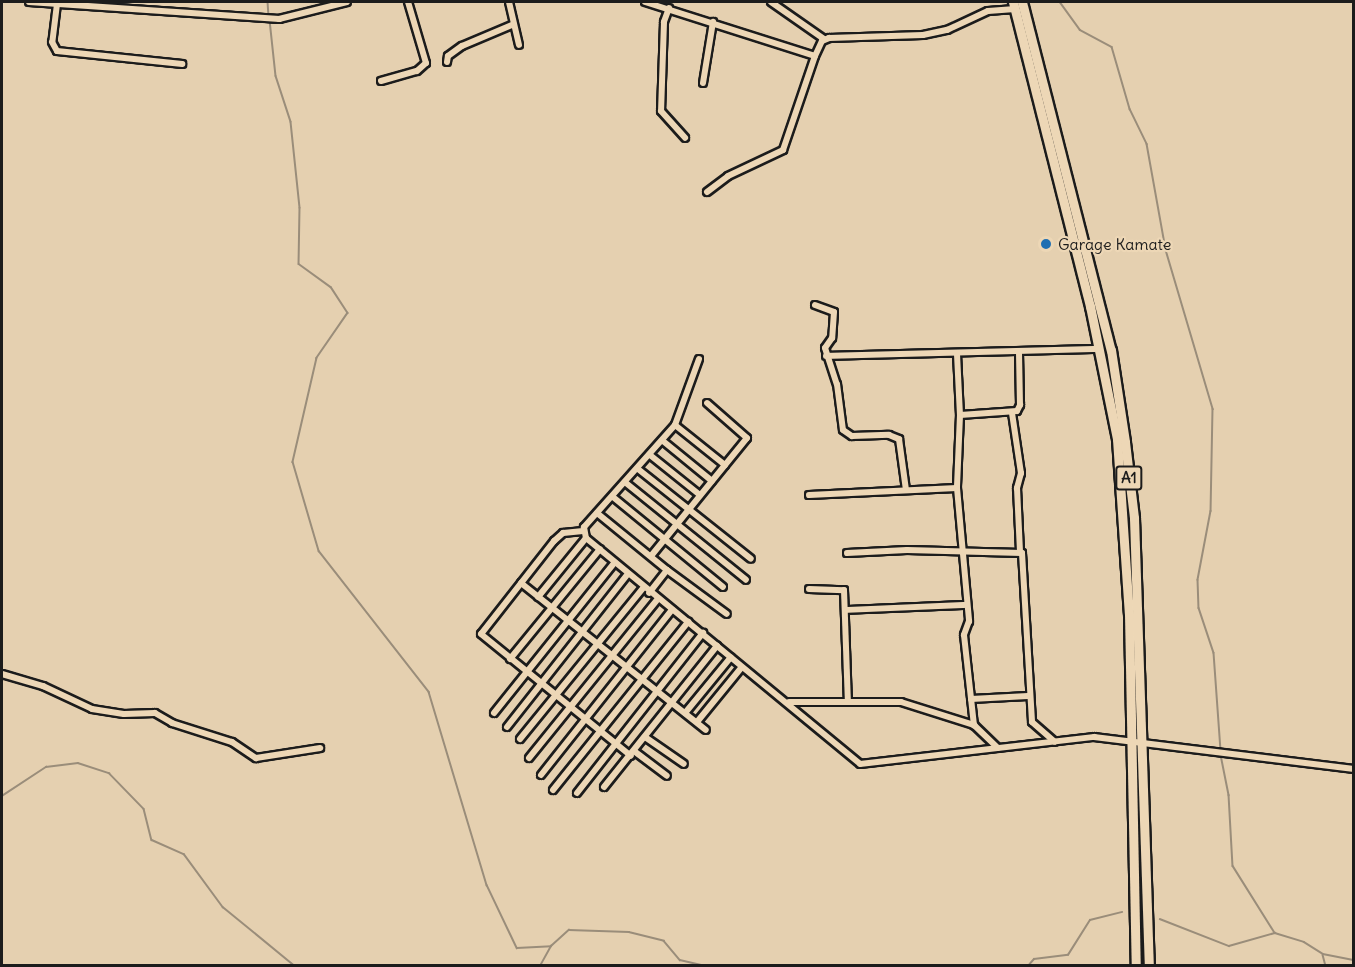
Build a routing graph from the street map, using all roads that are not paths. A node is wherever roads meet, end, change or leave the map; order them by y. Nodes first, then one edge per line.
1 (29, 2) edge
2 (347, 2) edge
3 (408, 2) edge
4 (509, 2) edge
5 (645, 2) edge
6 (771, 2) edge
7 (57, 4) junction
8 (661, 4) edge
9 (1016, 4) edge
10 (669, 8) junction
11 (713, 22) junction
12 (514, 24) junction
13 (824, 39) junction
14 (519, 45) dead end
15 (815, 56) junction
16 (447, 62) dead end
17 (182, 64) dead end
18 (381, 81) dead end
19 (703, 83) dead end
20 (686, 138) dead end
21 (707, 192) dead end
22 (815, 305) dead end
23 (1100, 349) junction
24 (957, 354) junction
25 (1019, 354) junction
26 (826, 356) junction
27 (699, 359) dead end
28 (707, 403) dead end
29 (1012, 413) junction
30 (960, 415) junction
31 (675, 425) junction
32 (663, 441) junction
33 (650, 455) junction
34 (725, 465) junction
35 (638, 469) junction
36 (712, 481) junction
37 (626, 483) junction
38 (957, 488) junction
39 (906, 490) junction
40 (700, 495) junction
41 (809, 495) dead end
42 (613, 497) junction
43 (688, 509) junction
44 (597, 513) junction
45 (677, 524) junction
46 (584, 534) junction
47 (665, 539) junction
48 (600, 549) junction
49 (1020, 551) junction
50 (962, 552) junction
51 (847, 553) dead end
52 (651, 556) junction
53 (751, 559) dead end
54 (615, 562) junction
55 (667, 570) junction
56 (628, 574) junction
57 (746, 580) dead end
58 (521, 583) junction
59 (723, 587) dead end
60 (809, 589) dead end
61 (646, 590) junction
62 (538, 597) junction
63 (657, 600) junction
64 (966, 605) junction
65 (553, 608) junction
66 (672, 610) junction
67 (845, 610) junction
68 (727, 614) dead end
69 (568, 620) junction
70 (688, 622) junction
71 (583, 632) junction
72 (703, 633) junction
73 (598, 643) junction
74 (717, 646) junction
75 (613, 655) junction
76 (730, 657) junction
77 (510, 659) junction
78 (628, 667) junction
79 (741, 668) junction
80 (526, 672) junction
81 (2, 674) edge
82 (643, 678) junction
83 (541, 684) junction
84 (657, 690) junction
85 (556, 696) junction
86 (1028, 696) junction
87 (971, 699) junction
88 (672, 702) junction
89 (789, 702) junction
90 (849, 702) junction
91 (571, 707) junction
92 (494, 713) dead end
93 (685, 713) junction
94 (585, 719) junction
95 (697, 722) junction
96 (974, 724) junction
97 (507, 727) dead end
98 (706, 730) dead end
99 (600, 732) junction
100 (645, 737) junction
101 (520, 739) dead end
102 (1132, 739) junction
103 (1055, 742) junction
104 (1143, 742) junction
105 (615, 743) junction
106 (320, 748) dead end
107 (998, 748) junction
108 (633, 753) junction
109 (529, 758) dead end
110 (684, 764) dead end
111 (1353, 769) edge
112 (541, 775) dead end
113 (667, 776) dead end
114 (604, 787) dead end
115 (553, 790) dead end
116 (577, 793) dead end
117 (1136, 966) edge
118 (1149, 966) edge

1 - 7 street
2 - 7 street
3 - 18 street
4 - 12 street
5 - 8 street
6 - 13 street
7 - 17 street
8 - 10 street
9 - 13 street
9 - 23 main road, A1
9 - 104 main road, A1
10 - 11 street
10 - 20 street
11 - 15 street
11 - 19 street
12 - 14 street
12 - 16 street
13 - 15 street
15 - 21 street
22 - 26 street
23 - 25 street
23 - 102 main road, A1
24 - 25 street
24 - 26 street
24 - 30 street
25 - 29 street
26 - 39 street
27 - 31 street
28 - 34 street
29 - 30 street
29 - 49 street
30 - 38 street
31 - 32 street
31 - 34 street
32 - 33 street
32 - 36 street
33 - 35 street
33 - 40 street
34 - 36 street
35 - 37 street
35 - 43 street
36 - 40 street
37 - 42 street
37 - 45 street
38 - 39 street
38 - 50 street
39 - 41 street
40 - 43 street
42 - 44 street
42 - 47 street
43 - 45 street
43 - 53 street
44 - 46 street
44 - 52 street
45 - 47 street
45 - 57 street
46 - 48 street
46 - 58 street
46 - 62 street
47 - 52 street
47 - 59 street
48 - 54 street
48 - 65 street
49 - 50 street
49 - 86 street
50 - 51 street
50 - 64 street
52 - 55 street
54 - 56 street
54 - 69 street
55 - 61 street
55 - 68 street
56 - 61 street
56 - 71 street
58 - 62 street
58 - 77 street
60 - 67 street
61 - 63 street
61 - 73 street
62 - 65 street
63 - 66 street
63 - 75 street
64 - 67 street
64 - 87 street
65 - 69 street
65 - 77 street
66 - 70 street
66 - 78 street
67 - 90 street
69 - 71 street
69 - 80 street
70 - 72 street
70 - 82 street
71 - 73 street
71 - 83 street
72 - 74 street
72 - 84 street
73 - 75 street
73 - 85 street
74 - 76 street
74 - 88 street
75 - 78 street
75 - 91 street
76 - 79 street
76 - 93 street
77 - 80 street
78 - 82 street
78 - 94 street
79 - 89 street
79 - 95 street
80 - 83 street
80 - 92 street
81 - 106 street
82 - 84 street
82 - 99 street
83 - 85 street
83 - 97 street
84 - 88 street
84 - 105 street
85 - 91 street
85 - 101 street
86 - 87 street
86 - 103 street
87 - 96 street
88 - 93 street
88 - 100 street
89 - 90 street
89 - 107 street
90 - 96 street
91 - 94 street
91 - 109 street
93 - 95 street
94 - 99 street
94 - 112 street
95 - 98 street
96 - 107 street
99 - 105 street
99 - 115 street
100 - 108 street
100 - 110 street
102 - 103 street
102 - 104 street
102 - 117 main road, A1
103 - 107 street
104 - 111 street
104 - 118 main road, A1
105 - 108 street
105 - 116 street
108 - 113 street
108 - 114 street

